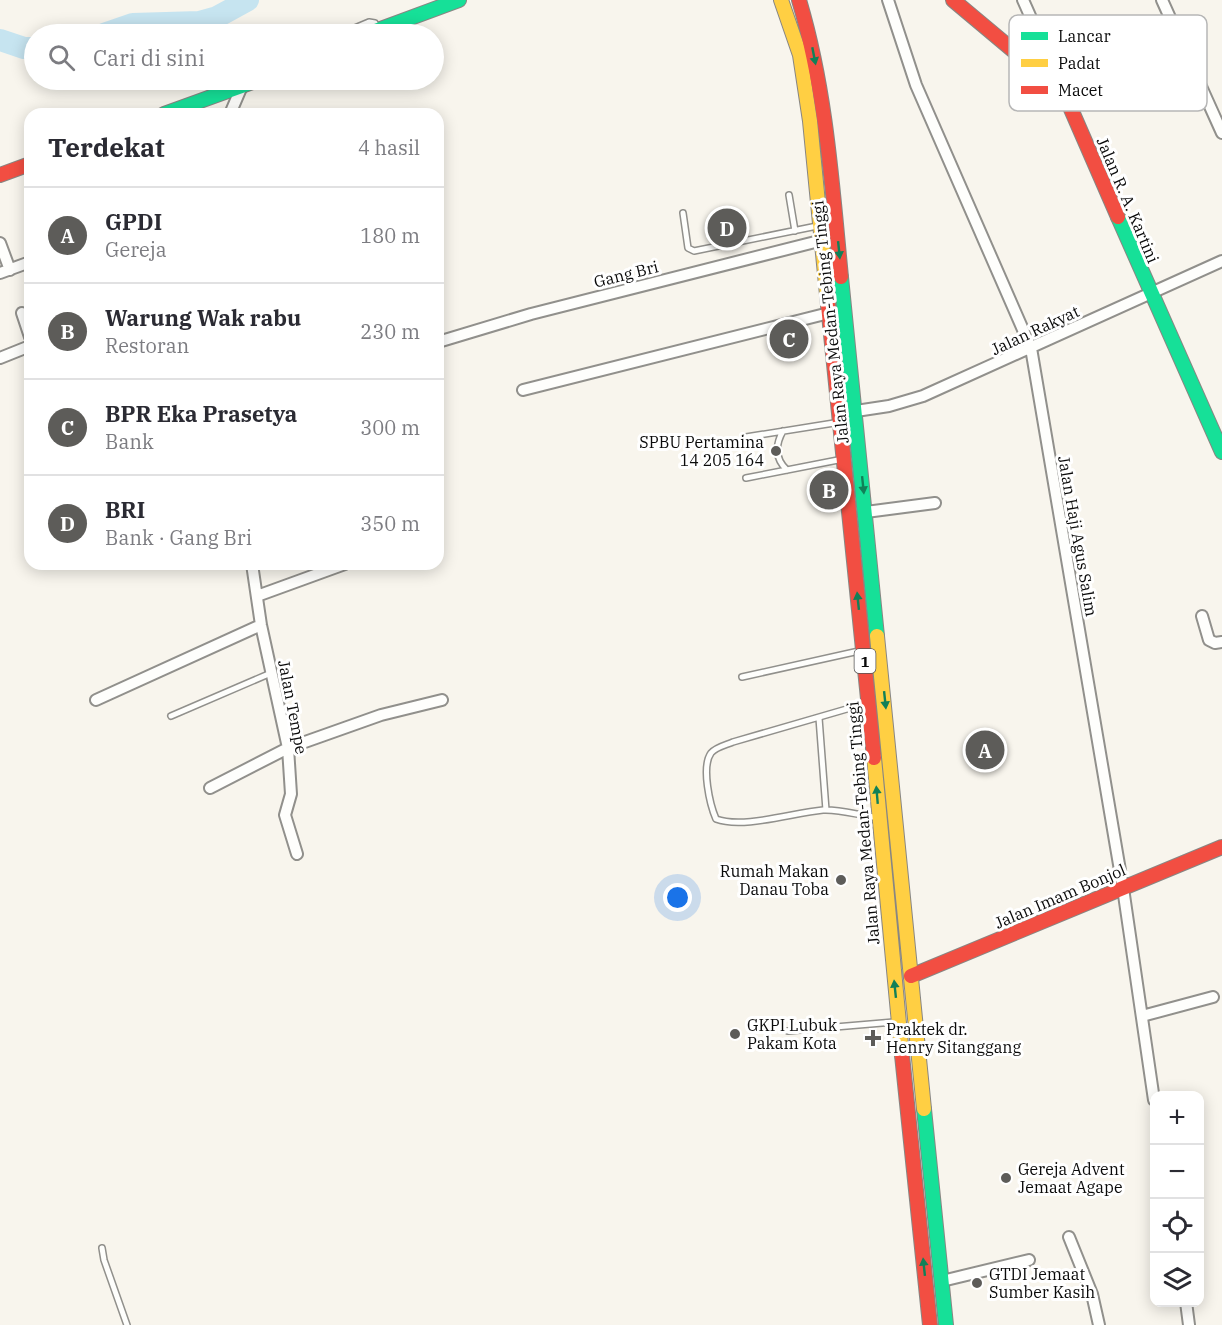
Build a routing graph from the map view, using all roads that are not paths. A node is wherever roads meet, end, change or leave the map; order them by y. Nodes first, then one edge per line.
1 (459, 0) edge
2 (781, 0) edge
3 (798, 0) edge
4 (806, 0) edge
5 (888, 0) edge
6 (953, 0) edge
7 (1023, 0) edge
8 (1162, 0) edge
9 (433, 4) edge
10 (1030, 15) edge
11 (1169, 15) edge
12 (382, 24) edge
13 (810, 33) junction
14 (1009, 47) edge
15 (231, 90) edge
16 (238, 90) edge
17 (1207, 100) edge
18 (181, 108) edge
19 (232, 108) edge
20 (1072, 111) edge
21 (1222, 134) edge
22 (24, 166) edge
23 (0, 175) edge
24 (789, 195) dead end
25 (683, 213) dead end
26 (821, 225) junction
27 (795, 231) junction
28 (823, 240) junction
29 (0, 243) edge
30 (1222, 261) edge
31 (24, 264) edge
32 (5, 271) edge
33 (1151, 293) junction
34 (22, 313) dead end
35 (829, 313) junction
36 (24, 319) edge
37 (444, 340) edge
38 (24, 348) edge
39 (1031, 348) junction
40 (0, 358) edge
41 (523, 390) dead end
42 (856, 411) junction
43 (839, 422) junction
44 (783, 431) junction
45 (746, 437) dead end
46 (1222, 452) edge
47 (860, 456) junction
48 (843, 459) junction
49 (787, 470) junction
50 (746, 478) dead end
51 (935, 503) dead end
52 (866, 513) junction
53 (253, 570) edge
54 (328, 570) edge
55 (257, 596) junction
56 (1202, 616) dead end
57 (261, 625) junction
58 (1222, 642) edge
59 (864, 650) junction
60 (882, 671) junction
61 (271, 673) junction
62 (866, 673) junction
63 (742, 677) dead end
64 (96, 700) dead end
65 (442, 700) dead end
66 (869, 703) junction
67 (171, 716) dead end
68 (819, 718) junction
69 (288, 748) junction
70 (210, 788) dead end
71 (826, 810) junction
72 (895, 817) junction
73 (879, 818) junction
74 (1222, 847) edge
75 (297, 854) dead end
76 (1123, 888) junction
77 (911, 976) junction
78 (1213, 997) dead end
79 (1142, 1016) junction
80 (898, 1021) junction
81 (788, 1030) dead end
82 (920, 1067) junction
83 (903, 1069) junction
84 (1154, 1091) edge
85 (1069, 1237) dead end
86 (102, 1248) dead end
87 (1029, 1260) dead end
88 (942, 1281) junction
89 (1186, 1307) edge
90 (127, 1325) edge
91 (930, 1325) edge
92 (946, 1325) edge
93 (1099, 1325) edge
94 (1189, 1325) edge

1 - 9 main road
2 - 26 main road, Jalan Raya Medan-Tebing Tinggi / 1
3 - 13 main road, Jalan Raya Medan-Tebing Tinggi / 1
4 - 13 main road
5 - 39 street, Jalan Haji Agus Salim
6 - 14 main road, Jalan R. A. Kartini
7 - 10 street
8 - 11 street
9 - 12 main road
13 -> 42 main road, Jalan Raya Medan-Tebing Tinggi / 1
15 - 18 main road
16 - 19 street
17 - 21 street
20 - 33 main road, Jalan R. A. Kartini
22 - 23 main road
24 - 27 lane
25 - 27 lane
26 - 27 lane
26 - 28 main road, Jalan Raya Medan-Tebing Tinggi / 1
28 - 35 main road, Jalan Raya Medan-Tebing Tinggi / 1
28 - 37 street, Gang Bri
29 - 32 street
30 - 33 street, Jalan Rakyat
31 - 32 street
33 - 39 street, Jalan Rakyat
33 - 46 main road, Jalan R. A. Kartini
34 - 36 street
35 - 41 street
35 - 43 main road, Jalan Raya Medan-Tebing Tinggi / 1
38 - 40 street
39 - 42 street, Jalan Rakyat
39 - 76 street, Jalan Haji Agus Salim
42 - 47 main road, Jalan Raya Medan-Tebing Tinggi / 1
43 - 44 lane
43 - 48 main road, Jalan Raya Medan-Tebing Tinggi / 1
44 - 45 lane
44 - 49 lane
47 - 48 lane
47 -> 52 main road, Jalan Raya Medan-Tebing Tinggi / 1
48 - 49 lane
59 -> 48 main road, Jalan Raya Medan-Tebing Tinggi / 1
49 - 50 lane
51 - 52 street
52 - 60 main road, Jalan Raya Medan-Tebing Tinggi / 1
53 - 55 street, Jalan Tempe
54 - 55 street
55 - 57 street, Jalan Tempe
56 - 58 street
57 - 61 street, Jalan Tempe
57 - 64 street
59 - 62 main road, Jalan Raya Medan-Tebing Tinggi / 1
59 - 63 lane
60 - 62 main road
60 -> 72 main road, Jalan Raya Medan-Tebing Tinggi / 1
61 - 67 lane
61 - 69 street, Jalan Tempe
62 - 66 main road, Jalan Raya Medan-Tebing Tinggi / 1
65 - 69 street
66 - 68 lane
73 -> 66 main road, Jalan Raya Medan-Tebing Tinggi / 1
68 - 71 lane
68 - 71 lane
69 - 70 street
69 - 75 street, Jalan Tempe
71 - 73 lane
72 - 73 main road
72 - 77 main road, Jalan Raya Medan-Tebing Tinggi / 1
80 -> 73 main road, Jalan Raya Medan-Tebing Tinggi / 1
74 - 76 main road, Jalan Imam Bonjol
76 - 77 main road, Jalan Imam Bonjol
76 - 79 street, Jalan Haji Agus Salim
77 - 82 main road, Jalan Raya Medan-Tebing Tinggi / 1
78 - 79 street
79 - 84 street, Jalan Haji Agus Salim
80 - 81 lane
80 - 83 main road, Jalan Raya Medan-Tebing Tinggi / 1
82 - 83 main road
82 - 88 main road, Jalan Raya Medan-Tebing Tinggi / 1
91 -> 83 main road, Jalan Raya Medan-Tebing Tinggi / 1
85 - 93 street
86 - 90 lane
87 - 88 street
88 - 92 main road, Jalan Raya Medan-Tebing Tinggi / 1
89 - 94 street

